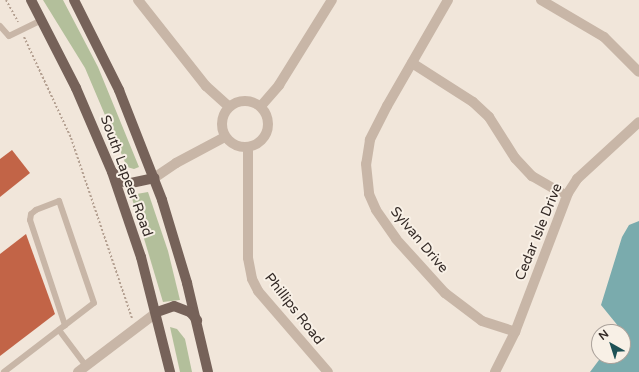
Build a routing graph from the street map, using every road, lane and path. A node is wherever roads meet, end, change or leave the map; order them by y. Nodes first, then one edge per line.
1 (6, 0) edge
2 (31, 0) edge
3 (74, 0) edge
4 (138, 0) edge
5 (332, 0) edge
6 (448, 0) edge
7 (541, 0) edge
8 (42, 20) junction
9 (17, 21) dead end
10 (0, 26) edge
11 (24, 39) dead end
12 (412, 63) junction
13 (639, 72) edge
14 (261, 106) junction
15 (229, 107) junction
16 (639, 122) edge
17 (225, 137) junction
18 (248, 148) junction
19 (112, 172) junction
20 (154, 178) junction
21 (566, 196) junction
22 (157, 312) junction
23 (132, 319) dead end
24 (197, 320) junction
25 (65, 325) junction
26 (59, 330) junction
27 (515, 332) junction
28 (82, 369) edge
29 (4, 372) edge
30 (170, 372) edge
31 (208, 372) edge
32 (328, 372) edge
33 (495, 372) edge

1 - 9 path
2 - 8 main road, South Lapeer Road
3 - 20 main road, South Lapeer Road
4 - 15 street
5 - 14 street
6 - 12 street, Sylvan Drive
7 - 13 street
8 - 10 lane
8 - 19 main road, South Lapeer Road
11 - 23 path
12 - 21 street
12 - 27 street, Sylvan Drive
14 - 15 street
14 - 18 street
15 - 17 street
16 - 21 street, Cedar Isle Drive
17 - 18 street
17 - 20 street
18 - 32 street, Phillips Road
19 - 20 main road
19 - 22 main road, South Lapeer Road
20 - 24 main road, South Lapeer Road
21 - 27 street, Cedar Isle Drive
22 - 24 main road
22 - 28 street
22 - 30 main road, South Lapeer Road
24 - 31 main road, South Lapeer Road
25 - 25 lane
25 - 26 lane
26 - 28 lane
26 - 29 lane
27 - 33 street, Cedar Isle Drive

